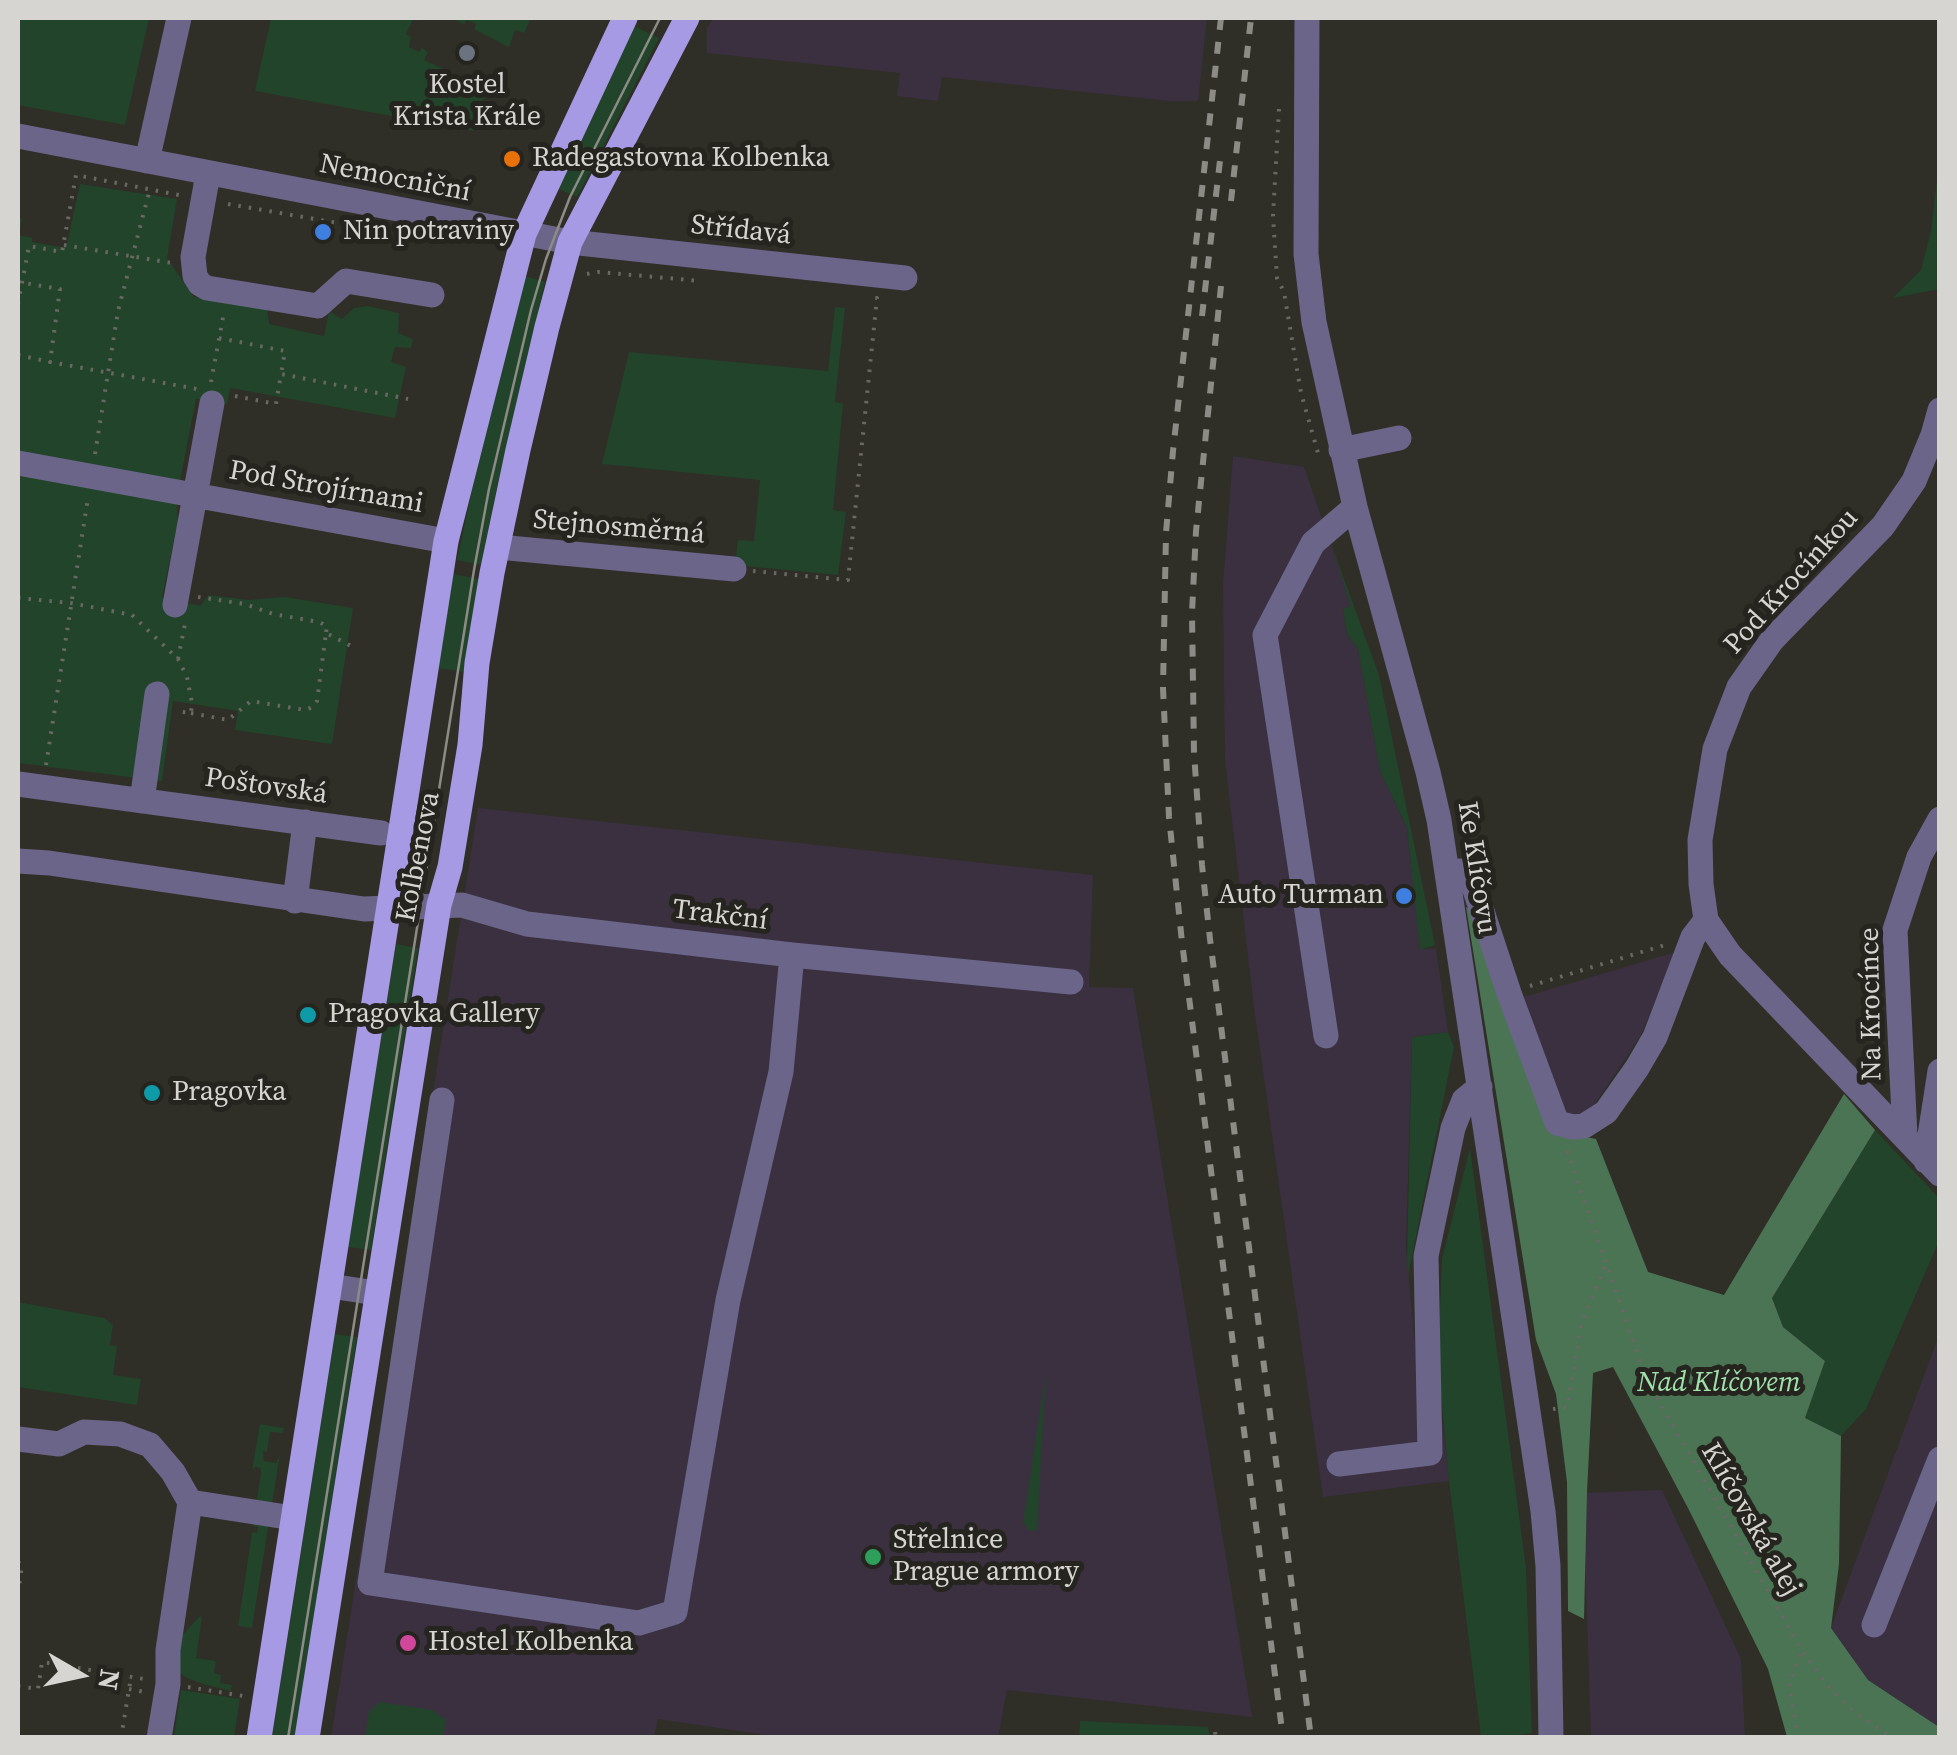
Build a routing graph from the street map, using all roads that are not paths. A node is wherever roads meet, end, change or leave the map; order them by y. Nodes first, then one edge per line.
1 (180, 18) edge
2 (625, 18) edge
3 (687, 18) edge
4 (1307, 18) edge
5 (18, 136) edge
6 (147, 161) junction
7 (208, 174) junction
8 (524, 234) junction
9 (570, 242) junction
10 (906, 278) dead end
11 (432, 294) dead end
12 (219, 399) road end
13 (1940, 410) edge
14 (1399, 438) dead end
15 (1342, 450) junction
16 (18, 463) edge
17 (194, 494) junction
18 (1355, 507) junction
19 (446, 540) junction
20 (498, 547) junction
21 (734, 569) road end
22 (181, 613) road end
23 (156, 701) road end
24 (18, 784) edge
25 (142, 800) junction
26 (1940, 819) edge
27 (305, 822) junction
28 (382, 832) dead end
29 (18, 861) edge
30 (1447, 872) junction
31 (295, 900) junction
32 (439, 905) junction
33 (376, 909) junction
34 (1700, 929) junction
35 (792, 955) junction
36 (1071, 982) dead end
37 (1326, 1036) dead end
38 (1940, 1071) edge
39 (1480, 1087) junction
40 (442, 1100) dead end
41 (1905, 1136) junction
42 (1933, 1168) edge
43 (330, 1286) junction
44 (376, 1292) junction
45 (18, 1439) edge
46 (1940, 1459) edge
47 (1339, 1464) dead end
48 (190, 1502) junction
49 (293, 1518) junction
50 (1874, 1625) dead end
51 (160, 1738) edge
52 (258, 1738) edge
53 (307, 1738) edge
54 (1551, 1738) edge

1 - 6 street
2 - 8 main road, Kolbenova
3 - 9 main road, Kolbenova
4 - 15 street, Ke Klíčovu
5 - 6 street, Nemocniční
6 - 7 street, Nemocniční
7 - 8 street, Nemocniční
7 - 11 street
8 - 9 street, Nemocniční
8 - 19 main road, Kolbenova
9 - 10 street, Střídavá
9 - 20 main road, Kolbenova
12 - 17 street, Pod Strojírnami
13 - 34 street, Pod Krocínkou
14 - 15 street
15 - 18 street, Ke Klíčovu
16 - 17 street, Pod Strojírnami
17 - 19 street, Pod Strojírnami
17 - 22 street, Pod Strojírnami
18 - 30 street, Ke Klíčovu
18 - 37 street
19 - 33 main road, Kolbenova
20 - 21 street, Stejnosměrná
20 - 32 main road, Kolbenova
23 - 25 street
24 - 25 street, Poštovská
25 - 27 street, Poštovská
26 - 41 street, Na Krocínce
27 - 28 street, Poštovská
27 - 31 street
29 - 31 street, Trakční
30 - 34 street, Pod Krocínkou
30 - 39 street, Ke Klíčovu
31 - 33 street, Trakční
32 - 33 street, Trakční
32 - 35 street, Trakční
32 - 44 main road, Kolbenova
33 - 43 main road, Kolbenova
34 - 41 street, Pod Krocínkou
35 - 36 street, Trakční
35 - 40 street
38 - 42 street
39 - 47 street
39 - 54 street, Ke Klíčovu
41 - 42 street, Pod Krocínkou
43 - 44 street
43 - 49 main road, Kolbenova
44 - 53 main road, Kolbenova
45 - 48 street
46 - 50 street
48 - 49 street
48 - 51 street
49 - 52 main road, Kolbenova

